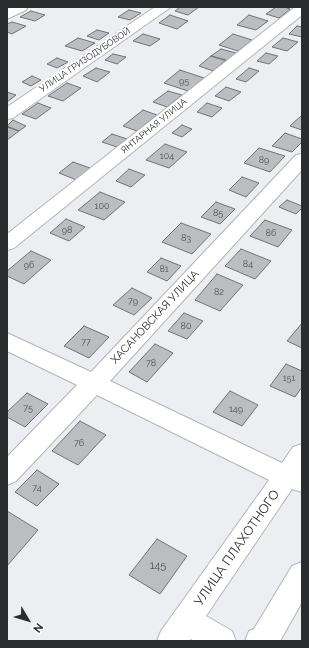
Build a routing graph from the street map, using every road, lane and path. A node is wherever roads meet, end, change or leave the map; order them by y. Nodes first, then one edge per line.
1 (21, 7) edge
2 (164, 7) edge
3 (302, 8) edge
4 (7, 15) edge
5 (7, 114) edge
6 (302, 159) edge
7 (7, 244) edge
8 (7, 340) edge
9 (94, 383) junction
10 (302, 454) edge
11 (7, 474) edge
12 (294, 479) edge
13 (302, 575) edge
14 (179, 631) edge
15 (264, 640) edge
16 (221, 641) edge

1 - 4 street
2 - 5 street, УЛИЦА ГРИЗОДУБОВОЙ
3 - 7 street, ЯНТАРНАЯ УЛИЦА
6 - 9 street, ХАСАНОВСКАЯ УЛИЦА
8 - 9 street
9 - 11 street, ХАСАНОВСКАЯ УЛИЦА
9 - 12 street
10 - 12 street, УЛИЦА ПЛАХОТНОГО
12 - 14 street, УЛИЦА ПЛАХОТНОГО
13 - 15 street
14 - 16 street

